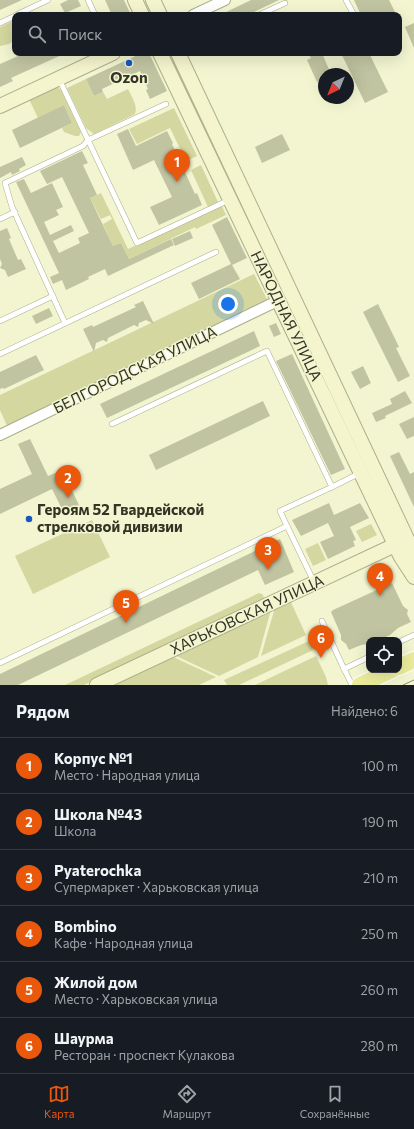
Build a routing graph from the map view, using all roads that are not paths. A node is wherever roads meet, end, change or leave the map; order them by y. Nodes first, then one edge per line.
1 (48, 0) edge
2 (88, 0) edge
3 (135, 0) edge
4 (153, 0) edge
5 (225, 0) edge
6 (346, 0) edge
7 (285, 3) dead end
8 (22, 12) edge
9 (94, 12) edge
10 (141, 12) edge
11 (159, 12) edge
12 (200, 12) edge
13 (266, 12) edge
14 (352, 12) edge
15 (12, 17) edge
16 (0, 23) edge
17 (107, 56) edge
18 (161, 56) edge
19 (180, 56) edge
20 (59, 78) junction
21 (166, 104) dead end
22 (0, 106) edge
23 (88, 140) junction
24 (230, 199) junction
25 (15, 212) junction
26 (0, 219) edge
27 (216, 252) dead end
28 (53, 296) junction
29 (270, 304) dead end
30 (0, 321) edge
31 (65, 323) junction
32 (0, 354) edge
33 (112, 424) dead end
34 (0, 435) edge
35 (361, 473) junction
36 (332, 487) junction
37 (287, 526) junction
38 (402, 543) junction
39 (414, 559) edge
40 (414, 577) edge
41 (315, 584) junction
42 (322, 621) dead end
43 (414, 635) edge
44 (402, 641) edge
45 (366, 658) edge
46 (414, 660) edge
47 (0, 663) edge
48 (402, 666) edge
49 (344, 669) junction
50 (386, 673) edge
51 (98, 685) edge
52 (352, 685) edge
53 (360, 685) edge

1 - 8 lane
2 - 9 lane
3 - 10 street
4 - 11 street
5 - 12 street
6 - 14 lane
7 - 13 lane
15 - 16 lane
17 - 20 street
18 - 24 street, НАРОДНАЯ УЛИЦА
19 - 38 street, НАРОДНАЯ УЛИЦА
20 - 22 street
20 - 23 lane
21 - 23 lane
23 - 24 lane
23 - 25 lane
24 - 35 street, НАРОДНАЯ УЛИЦА
25 - 26 lane
25 - 28 lane
27 - 31 lane
28 - 30 lane
28 - 31 lane
29 - 34 street, БЕЛГОРОДСКАЯ УЛИЦА
31 - 32 lane
33 - 36 lane
35 - 36 lane
35 - 38 street, НАРОДНАЯ УЛИЦА
36 - 37 lane
37 - 41 lane
37 - 47 lane
38 - 39 street, НАРОДНАЯ УЛИЦА
38 - 40 street, НАРОДНАЯ УЛИЦА
38 - 41 street, ХАРЬКОВСКАЯ УЛИЦА
41 - 51 street, ХАРЬКОВСКАЯ УЛИЦА
42 - 49 lane
43 - 44 lane
45 - 49 lane
46 - 48 main road
49 - 52 lane
50 - 53 main road

